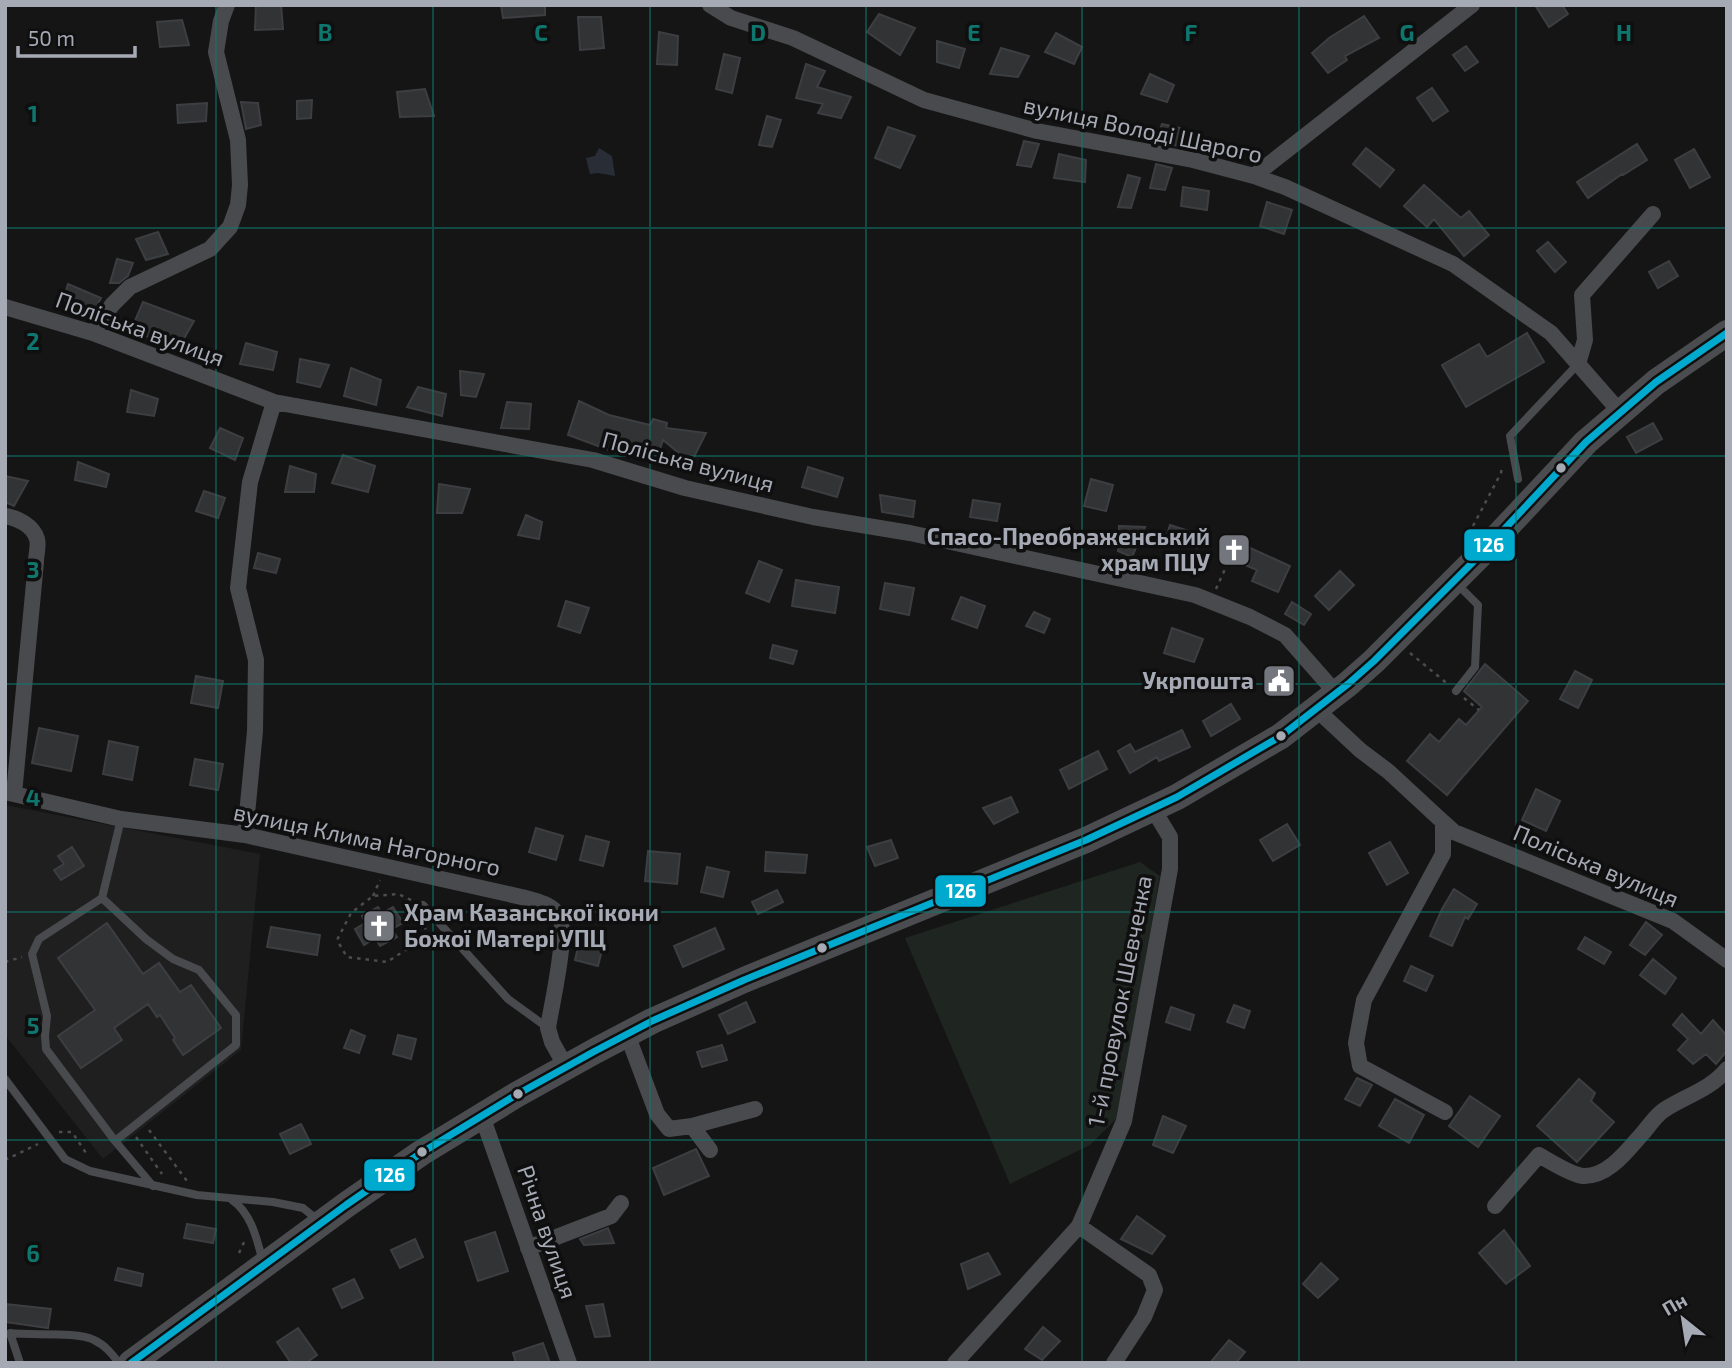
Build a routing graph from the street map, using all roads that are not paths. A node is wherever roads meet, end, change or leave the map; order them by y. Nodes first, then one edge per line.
1 (227, 5) edge
2 (710, 5) edge
3 (1472, 5) edge
4 (1254, 176) junction
5 (1653, 214) dead end
6 (5, 307) edge
7 (93, 333) junction
8 (1727, 333) edge
9 (1578, 364) junction
10 (274, 402) junction
11 (1621, 412) junction
12 (1518, 479) dead end
13 (5, 516) edge
14 (1454, 581) junction
15 (1456, 691) dead end
16 (1326, 701) junction
17 (10, 793) edge
18 (1153, 809) junction
19 (121, 819) junction
20 (1443, 822) junction
21 (245, 835) junction
22 (102, 898) junction
23 (423, 905) road end
24 (1727, 960) edge
25 (548, 1028) junction
26 (627, 1034) junction
27 (566, 1067) junction
28 (1727, 1069) edge
29 (5, 1079) edge
30 (755, 1109) dead end
31 (1445, 1112) dead end
32 (482, 1116) junction
33 (692, 1126) junction
34 (115, 1141) junction
35 (710, 1150) dead end
36 (153, 1186) junction
37 (230, 1198) junction
38 (621, 1203) dead end
39 (1495, 1206) dead end
40 (322, 1223) junction
41 (1079, 1226) junction
42 (528, 1248) junction
43 (264, 1265) junction
44 (20, 1363) edge
45 (119, 1363) edge
46 (131, 1363) edge
47 (569, 1363) edge
48 (955, 1363) edge
49 (1114, 1363) edge

1 - 7 street
2 - 4 street, вулиця Володі Шарого
3 - 4 street
4 - 9 street, вулиця Володі Шарого
5 - 9 street
6 - 7 street, Поліська вулиця
7 - 10 street, Поліська вулиця
8 - 11 main road
9 - 11 street, вулиця Володі Шарого
9 - 12 lane
10 - 16 street, Поліська вулиця
10 - 21 street
11 - 14 main road
13 - 17 street
14 - 15 lane
14 - 16 main road
16 - 18 main road
16 - 20 street, Поліська вулиця
17 - 19 street, вулиця Клима Нагорного
18 - 26 main road
18 - 41 street, 1-й провулок Шевченка
19 - 21 street, вулиця Клима Нагорного
19 - 22 lane
20 - 24 street, Поліська вулиця
20 - 31 street
21 - 25 street, вулиця Клима Нагорного
22 - 34 lane
22 - 34 lane
23 - 25 lane
25 - 27 street
26 - 27 main road
26 - 33 street
27 - 32 main road
28 - 39 street
29 - 36 lane
30 - 33 street
32 - 40 main road
32 - 42 street, Річна вулиця
33 - 35 street
34 - 36 lane
36 - 37 lane
37 - 40 lane
37 - 43 lane
38 - 42 street
40 - 43 main road
41 - 48 street, 1-й провулок Шевченка
41 - 49 street
42 - 47 street, Річна вулиця
43 - 46 main road
44 - 45 lane

